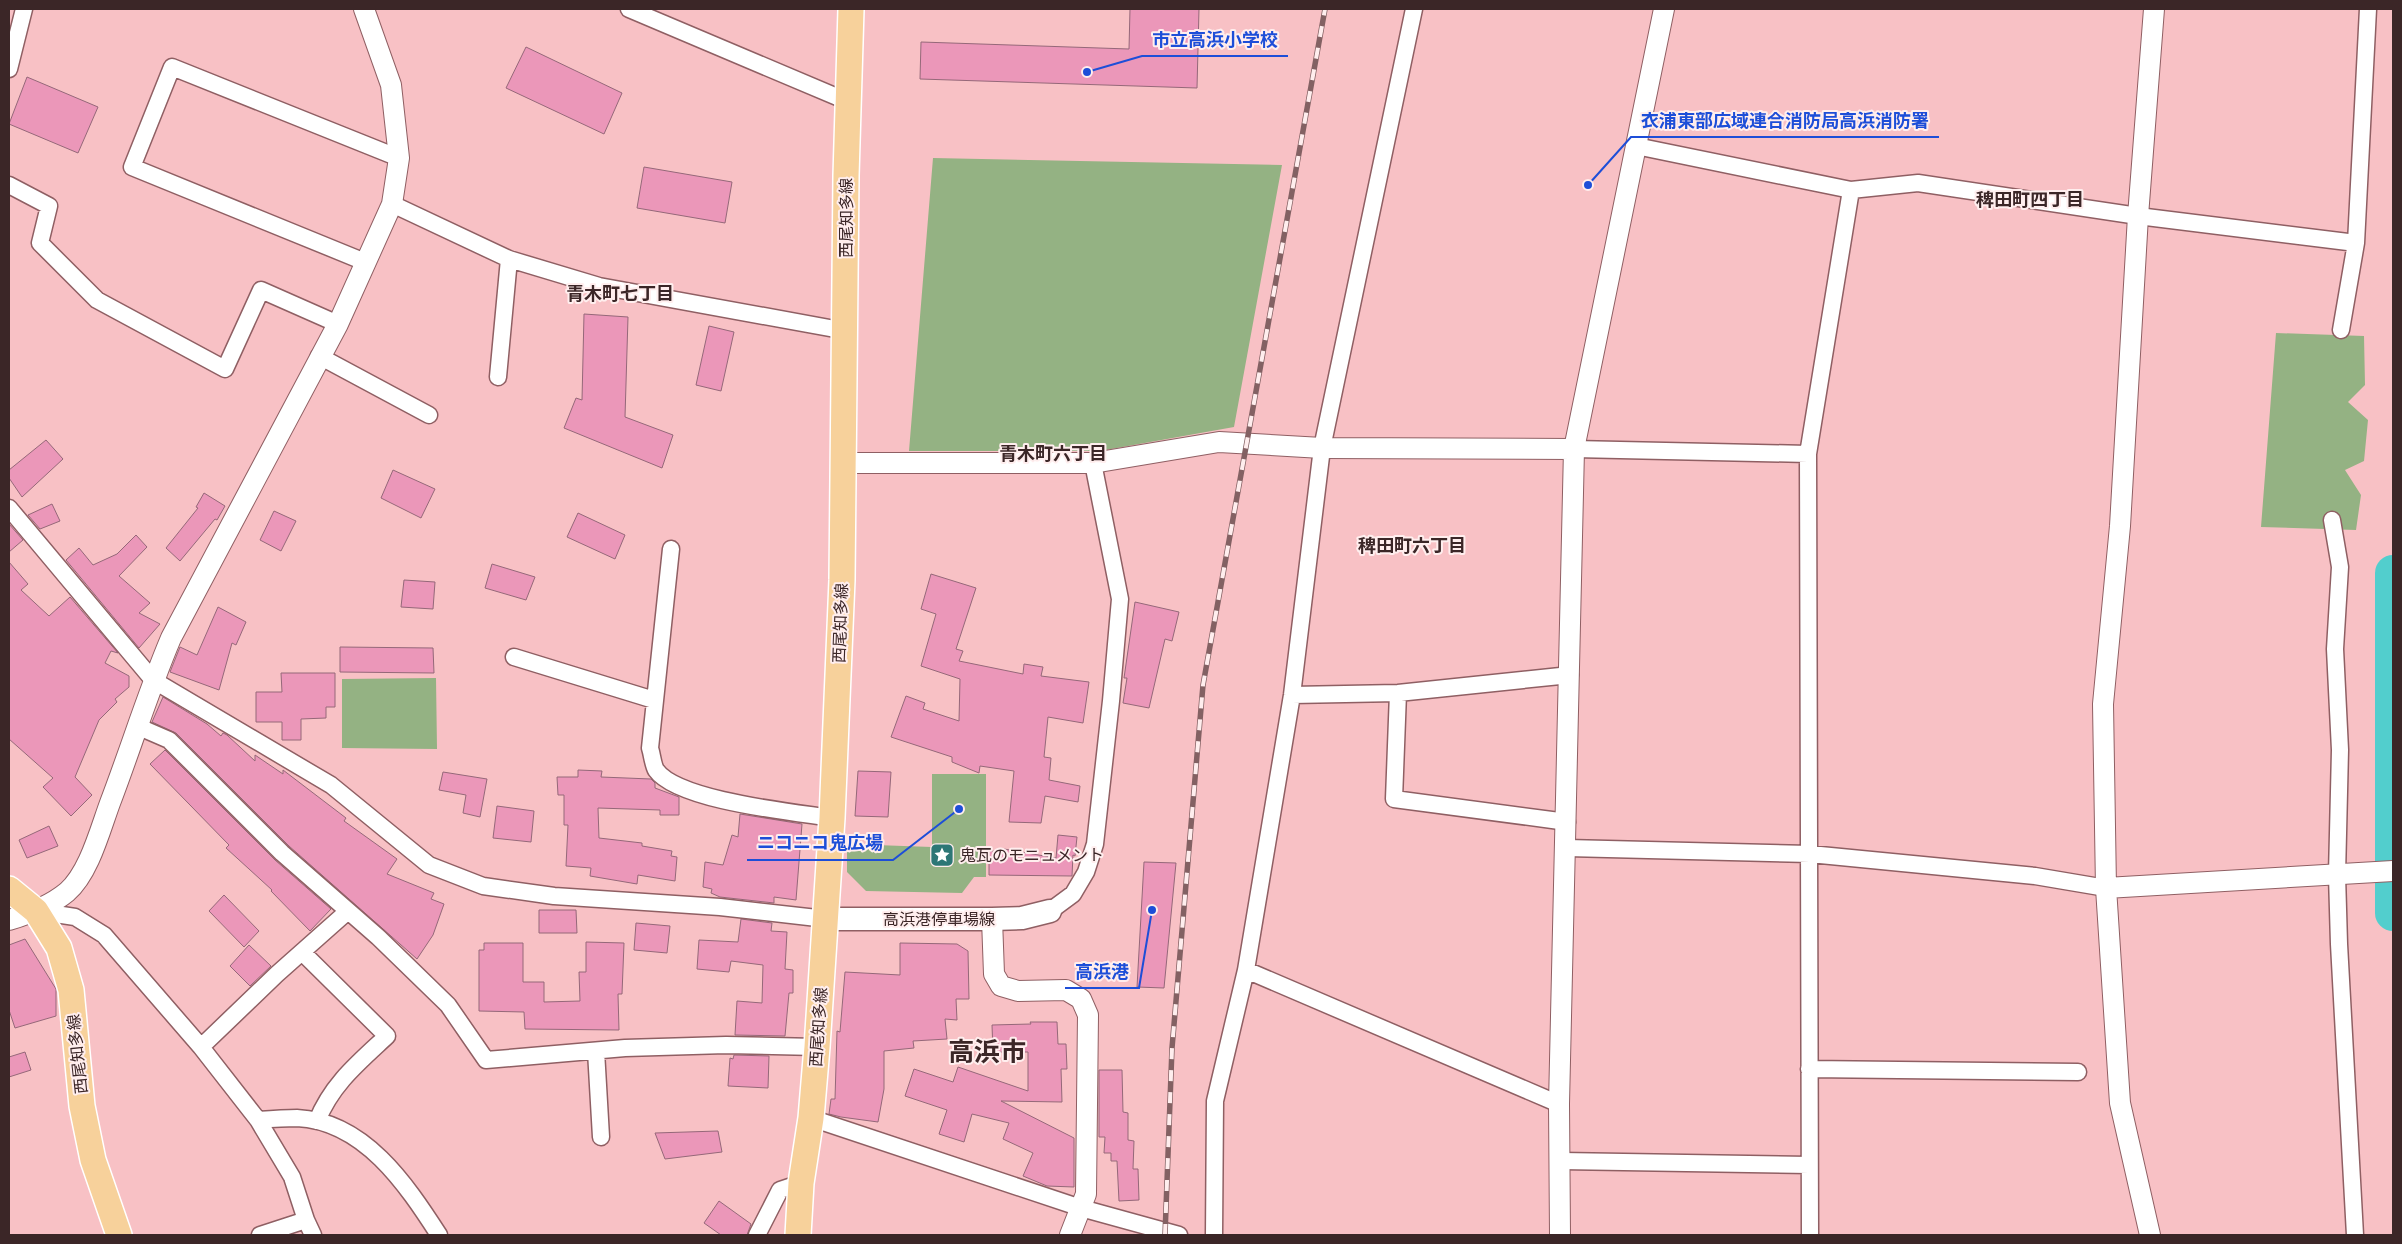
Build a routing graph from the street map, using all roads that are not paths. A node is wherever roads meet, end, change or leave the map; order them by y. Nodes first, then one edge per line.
1 (24, 9) edge
2 (364, 9) edge
3 (629, 9) edge
4 (851, 9) edge
5 (1414, 9) edge
6 (1664, 9) edge
7 (2154, 9) edge
8 (2368, 9) edge
9 (9, 69) edge
10 (850, 102) junction
11 (1636, 146) junction
12 (400, 158) junction
13 (9, 185) edge
14 (1851, 190) junction
15 (392, 204) junction
16 (2138, 216) junction
17 (2356, 243) junction
18 (509, 259) junction
19 (365, 262) junction
20 (338, 324) junction
21 (2341, 330) dead end
22 (846, 331) junction
23 (319, 356) junction
24 (498, 377) dead end
25 (429, 415) dead end
26 (1322, 448) junction
27 (1574, 449) junction
28 (1808, 454) junction
29 (844, 463) junction
30 (1093, 463) junction
31 (9, 508) edge
32 (2332, 520) dead end
33 (671, 549) dead end
34 (514, 657) dead end
35 (1570, 675) junction
36 (153, 680) junction
37 (1398, 693) junction
38 (1292, 695) junction
39 (654, 700) junction
40 (139, 727) junction
41 (832, 818) junction
42 (1567, 822) junction
43 (1567, 848) junction
44 (1810, 854) junction
45 (2393, 871) edge
46 (2337, 875) junction
47 (2106, 888) junction
48 (9, 889) edge
49 (36, 911) junction
50 (348, 911) junction
51 (1050, 911) joint
52 (826, 919) junction
53 (992, 919) junction
54 (9, 920) edge
55 (302, 952) junction
56 (1246, 970) junction
57 (201, 1047) junction
58 (817, 1047) junction
59 (596, 1051) junction
60 (1809, 1069) junction
61 (2078, 1072) dead end
62 (1559, 1104) junction
63 (811, 1118) junction
64 (258, 1120) junction
65 (317, 1121) junction
66 (601, 1137) dead end
67 (1561, 1161) junction
68 (1809, 1165) junction
69 (801, 1183) junction
70 (1081, 1208) junction
71 (306, 1220) junction
72 (119, 1235) edge
73 (260, 1235) edge
74 (313, 1235) edge
75 (439, 1235) edge
76 (757, 1235) edge
77 (798, 1235) edge
78 (1070, 1235) edge
79 (1179, 1235) edge
80 (1214, 1235) edge
81 (1560, 1235) edge
82 (1810, 1235) edge
83 (2150, 1235) edge
84 (2356, 1235) edge

1 - 9 street
2 - 12 street
3 - 10 street
4 - 10 main road, 西尾知多線
5 - 26 street
6 - 11 street
7 - 16 street
8 - 17 street
10 - 22 main road, 西尾知多線
11 - 14 street
11 - 27 street
12 - 15 street
12 - 19 street
13 - 20 street
14 - 16 street
14 - 28 street
15 - 18 street
15 - 19 street
16 - 17 street
16 - 47 street
17 - 21 street
18 - 22 street
18 - 24 street
19 - 20 street
20 - 23 street
22 - 29 main road, 西尾知多線
23 - 25 street
23 - 36 street
26 - 27 street
26 - 30 street
26 - 38 street
27 - 28 street
27 - 35 street
28 - 44 street
29 - 30 street
29 - 41 main road, 西尾知多線
30 - 51 street
31 - 36 street
32 - 46 street
33 - 39 street
34 - 39 street
35 - 37 street
35 - 42 street
36 - 40 street
36 - 52 street
37 - 38 street
37 - 42 street
38 - 56 street
39 - 41 street
40 - 49 street
40 - 50 street
41 - 52 main road, 西尾知多線
42 - 43 street
43 - 44 street
43 - 62 street
44 - 47 street
44 - 60 street
45 - 46 street
46 - 47 street
46 - 84 street
47 - 83 street
48 - 49 main road, 西尾知多線
49 - 54 street
49 - 57 street
49 - 72 main road, 西尾知多線
50 - 55 street
50 - 59 street
51 - 53 main road, 高浜港停車場線
52 - 53 main road, 高浜港停車場線
52 - 58 main road, 西尾知多線
53 - 70 street
55 - 57 street
55 - 65 street
56 - 62 street
56 - 80 street
57 - 64 street
58 - 59 street
58 - 63 main road, 西尾知多線
59 - 66 street
60 - 61 street
60 - 68 street
62 - 67 street
63 - 69 main road, 西尾知多線
63 - 70 street
64 - 65 street
64 - 71 street
65 - 75 street
67 - 68 street
67 - 81 street
68 - 82 street
69 - 76 street
69 - 77 main road, 西尾知多線
70 - 78 street
70 - 79 street
71 - 73 street
71 - 74 street

